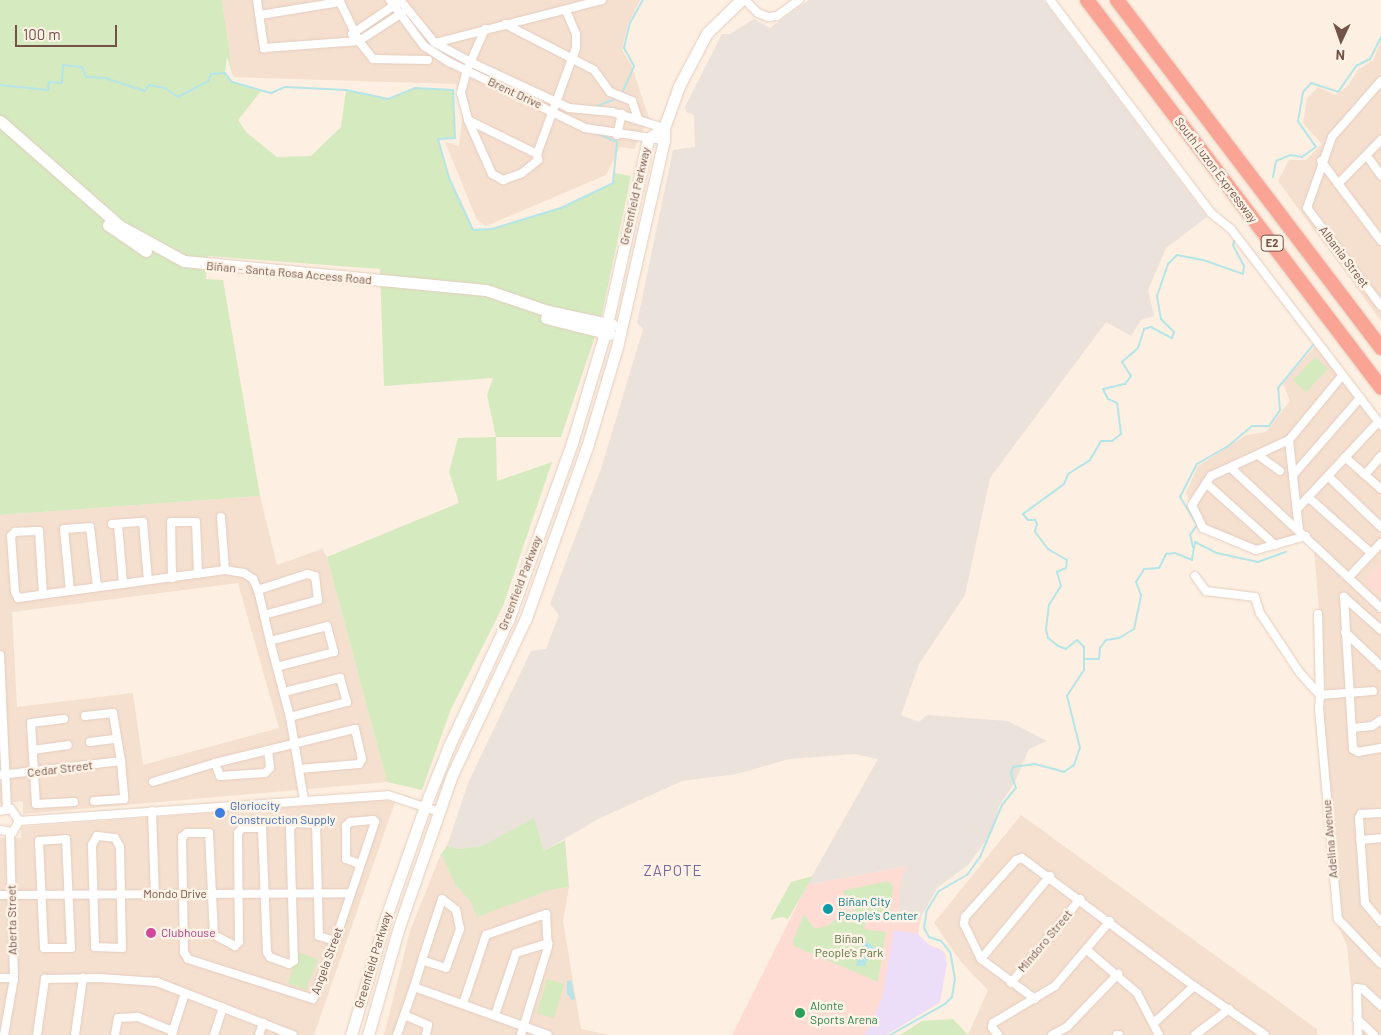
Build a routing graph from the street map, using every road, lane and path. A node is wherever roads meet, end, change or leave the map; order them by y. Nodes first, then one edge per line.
1 (257, 0) edge
2 (401, 0) edge
3 (602, 0) edge
4 (743, 0) edge
5 (799, 0) edge
6 (1050, 0) edge
7 (1086, 0) edge
8 (1116, 0) edge
9 (1124, 0) edge
10 (339, 1) edge
11 (392, 3) edge
12 (407, 9) junction
13 (566, 10) junction
14 (260, 15) junction
15 (399, 15) junction
16 (505, 24) junction
17 (1134, 24) junction
18 (485, 29) junction
19 (354, 32) junction
20 (359, 41) junction
21 (346, 42) junction
22 (435, 42) junction
23 (428, 60) dead end
24 (470, 62) junction
25 (573, 62) junction
26 (467, 70) junction
27 (1381, 81) edge
28 (555, 102) junction
29 (552, 111) junction
30 (622, 114) junction
31 (638, 118) junction
32 (468, 120) junction
33 (0, 121) edge
34 (664, 128) junction
35 (0, 129) edge
36 (618, 135) junction
37 (15, 137) junction
38 (648, 139) junction
39 (664, 140) junction
40 (1381, 140) edge
41 (537, 154) junction
42 (1367, 156) junction
43 (1321, 161) junction
44 (1381, 175) edge
45 (1338, 184) junction
46 (653, 194) junction
47 (633, 203) junction
48 (1381, 241) edge
49 (1381, 306) edge
50 (606, 328) junction
51 (621, 331) junction
52 (1381, 348) edge
53 (1342, 376) junction
54 (1381, 388) edge
55 (1360, 398) junction
56 (1380, 423) edge
57 (1289, 440) junction
58 (1258, 454) junction
59 (1381, 456) edge
60 (1345, 457) junction
61 (1231, 468) junction
62 (1280, 471) dead end
63 (1294, 474) junction
64 (1365, 475) junction
65 (1328, 476) junction
66 (1206, 482) junction
67 (1381, 489) edge
68 (1308, 497) junction
69 (1297, 509) junction
70 (221, 517) dead end
71 (1381, 527) edge
72 (1299, 530) junction
73 (1306, 536) junction
74 (1381, 543) edge
75 (1275, 545) junction
76 (1371, 554) junction
77 (225, 570) junction
78 (198, 574) junction
79 (1195, 576) dead end
80 (1349, 577) junction
81 (172, 578) junction
82 (148, 580) junction
83 (123, 584) junction
84 (97, 587) junction
85 (258, 590) junction
86 (70, 591) junction
87 (43, 594) junction
88 (1381, 608) edge
89 (1318, 614) dead end
90 (264, 615) junction
91 (1381, 630) edge
92 (1345, 632) junction
93 (270, 642) junction
94 (0, 655) edge
95 (1381, 666) edge
96 (277, 667) junction
97 (1373, 690) dead end
98 (284, 692) junction
99 (1349, 692) junction
100 (1320, 695) junction
101 (468, 707) junction
102 (481, 713) junction
103 (85, 716) dead end
104 (290, 717) junction
105 (64, 719) dead end
106 (1381, 720) edge
107 (1352, 728) junction
108 (116, 739) junction
109 (90, 742) dead end
110 (68, 745) dead end
111 (296, 745) junction
112 (1381, 748) edge
113 (33, 750) junction
114 (268, 750) junction
115 (121, 761) junction
116 (215, 763) junction
117 (299, 769) junction
118 (34, 774) junction
119 (4, 775) edge
120 (153, 782) dead end
121 (304, 800) junction
122 (94, 801) dead end
123 (74, 802) dead end
124 (425, 806) junction
125 (4, 810) edge
126 (152, 811) junction
127 (439, 812) junction
128 (1381, 814) edge
129 (20, 821) junction
130 (0, 830) edge
131 (10, 833) junction
132 (1381, 838) edge
133 (1360, 840) junction
134 (360, 864) junction
135 (1050, 876) junction
136 (265, 893) junction
137 (293, 893) junction
138 (319, 893) junction
139 (124, 894) junction
140 (212, 894) junction
141 (240, 894) junction
142 (351, 894) junction
143 (0, 895) edge
144 (12, 895) junction
145 (68, 895) junction
146 (93, 895) junction
147 (155, 895) junction
148 (183, 895) junction
149 (43, 896) junction
150 (1080, 899) junction
151 (1110, 921) junction
152 (1381, 922) edge
153 (335, 941) junction
154 (549, 943) junction
155 (1087, 950) junction
156 (981, 959) junction
157 (422, 960) junction
158 (1381, 964) edge
159 (1118, 974) junction
160 (0, 978) edge
161 (14, 978) junction
162 (83, 978) junction
163 (1011, 983) junction
164 (1194, 986) junction
165 (414, 988) junction
166 (185, 993) junction
167 (1035, 999) junction
168 (463, 1004) junction
169 (1381, 1006) edge
170 (223, 1007) junction
171 (1229, 1009) junction
172 (404, 1015) junction
173 (494, 1015) junction
174 (1357, 1019) junction
175 (263, 1023) junction
176 (1154, 1023) junction
177 (524, 1026) junction
178 (172, 1033) edge
179 (1261, 1034) edge
180 (4, 1035) edge
181 (37, 1035) edge
182 (75, 1035) edge
183 (115, 1035) edge
184 (214, 1035) edge
185 (259, 1035) edge
186 (293, 1035) edge
187 (351, 1035) edge
188 (368, 1035) edge
189 (397, 1035) edge
190 (426, 1035) edge
191 (521, 1035) edge
192 (548, 1035) edge
193 (998, 1035) edge
194 (1052, 1035) edge
195 (1159, 1035) edge
196 (1195, 1035) edge
197 (1358, 1035) edge
198 (1374, 1035) edge

1 - 14 street
2 - 11 street
2 - 12 street, Brent Drive
3 - 13 street
4 - 5 street
4 - 34 main road, Greenfield Parkway
6 - 53 street
7 - 54 highway, South Luzon Expressway / E2
8 - 17 highway, South Luzon Expressway / E2
9 - 17 highway
10 - 14 street
10 - 19 street
11 - 15 street, Brent Drive
11 - 19 street
12 - 15 street
12 - 22 street, Brent Drive
13 - 16 street
13 - 25 street
14 - 21 street
15 - 20 street
15 - 26 street, Brent Drive
16 - 18 street
16 - 25 street
17 - 52 highway, South Luzon Expressway / E2
18 - 22 street
18 - 24 street
19 - 20 street
19 - 21 street
20 - 21 street
20 - 23 street
22 - 24 street, Brent Drive
24 - 26 street
24 - 28 street, Brent Drive
25 - 28 street
25 - 31 street
26 - 29 street, Brent Drive
26 - 32 street
27 - 43 street
28 - 29 street
28 - 30 street, Brent Drive
29 - 36 street, Brent Drive
29 - 41 street
30 - 31 street, Brent Drive
30 - 36 street
31 - 34 street, Brent Drive
32 - 41 street
32 - 41 street
33 - 37 main road, Biñan - Santa Rosa Access Road
34 - 38 main road, Greenfield Parkway
34 - 39 main road, Greenfield Parkway
35 - 37 main road, Biñan - Santa Rosa Access Road
36 - 38 street, Brent Drive
37 - 50 main road, Biñan - Santa Rosa Access Road
38 - 39 street, Brent Drive
38 - 47 main road, Greenfield Parkway
39 - 46 main road, Greenfield Parkway
40 - 42 street
42 - 44 street
42 - 45 street
43 - 45 street
43 - 49 street, Albania Street
45 - 48 street
46 - 47 main road
46 - 51 main road, Greenfield Parkway
47 - 50 main road, Greenfield Parkway
50 - 51 main road, Biñan - Santa Rosa Access Road
50 - 101 main road, Greenfield Parkway
51 - 102 main road, Greenfield Parkway
53 - 55 street
53 - 57 street
55 - 56 street
55 - 63 street
56 - 60 street
57 - 58 street
57 - 63 street
58 - 61 street
58 - 62 street
59 - 64 street
60 - 64 street
60 - 65 street
61 - 66 street
61 - 72 street
63 - 69 street
64 - 67 street
65 - 68 street
65 - 71 street
66 - 75 street
66 - 75 street
68 - 69 street
68 - 76 street
69 - 72 street
70 - 77 street
72 - 73 street
73 - 75 street
73 - 80 street
74 - 76 street
76 - 80 street
77 - 78 street
77 - 85 street
78 - 81 street
78 - 81 street
79 - 100 street
80 - 88 street
81 - 82 street
82 - 83 street
82 - 83 street
83 - 84 street
84 - 86 street
84 - 86 street
85 - 90 street
85 - 90 street
86 - 87 street
87 - 87 street
89 - 100 street, Adelina Avenue
90 - 93 street
91 - 92 street
92 - 95 street
92 - 99 street
93 - 96 street
93 - 96 street
94 - 119 street
96 - 98 street
97 - 99 street
98 - 104 street
98 - 104 street
99 - 100 street
99 - 107 street
100 - 158 street, Adelina Avenue
101 - 102 main road
101 - 124 main road, Greenfield Parkway
102 - 127 main road, Greenfield Parkway
103 - 108 street
104 - 111 street
105 - 113 street
106 - 107 street
107 - 112 street
108 - 109 street
108 - 115 street
110 - 113 street
111 - 114 street
111 - 117 street
111 - 117 street
113 - 118 street
114 - 116 street
114 - 116 street
115 - 118 street, Cedar Street
115 - 122 street
116 - 120 street
117 - 121 street
118 - 119 street, Cedar Street
118 - 123 street
119 - 125 street
121 - 124 street
121 - 126 street
124 - 127 street
124 - 187 main road, Greenfield Parkway
125 - 129 street
126 - 129 street
126 - 147 street
127 - 188 main road, Greenfield Parkway
128 - 133 street
129 - 131 street
130 - 131 street
131 - 144 street, Aberta Street
132 - 133 street
133 - 152 street
134 - 134 street, Angela Street
134 - 142 street, Angela Street
135 - 150 street
135 - 156 street
135 - 156 street
136 - 137 street, Mondo Drive
136 - 137 street
136 - 141 street, Mondo Drive
136 - 141 street
137 - 138 street, Mondo Drive
137 - 138 street
138 - 142 street, Mondo Drive
138 - 153 street
139 - 146 street, Mondo Drive
139 - 146 street
139 - 146 street
139 - 147 street, Mondo Drive
140 - 141 street, Mondo Drive
140 - 141 street
140 - 148 street, Mondo Drive
140 - 148 street
142 - 153 street, Angela Street
143 - 144 street, Mondo Drive
144 - 149 street, Mondo Drive
144 - 161 street, Aberta Street
145 - 146 street, Mondo Drive
145 - 149 street, Mondo Drive
145 - 149 street
145 - 149 street
147 - 148 street, Mondo Drive
148 - 153 street, Angela Street
150 - 151 street
150 - 163 street, Mindoro Street
151 - 155 street
151 - 164 street
154 - 168 street
154 - 173 street
154 - 177 street
155 - 159 street
155 - 167 street
156 - 163 street
157 - 157 street
157 - 165 street
159 - 176 street
159 - 194 street
160 - 161 street
161 - 180 street, Aberta Street
162 - 166 street
162 - 181 street
162 - 182 street
163 - 167 street
164 - 171 street
164 - 176 street
165 - 168 street
165 - 172 street
166 - 170 street
166 - 178 street
167 - 193 street
168 - 173 street
169 - 174 street
170 - 175 street
170 - 184 street
171 - 179 street
171 - 196 street
172 - 189 street
172 - 190 street
173 - 177 street
174 - 197 street
174 - 198 street
175 - 185 street
175 - 186 street
176 - 195 street
177 - 191 street
177 - 192 street
178 - 183 street

